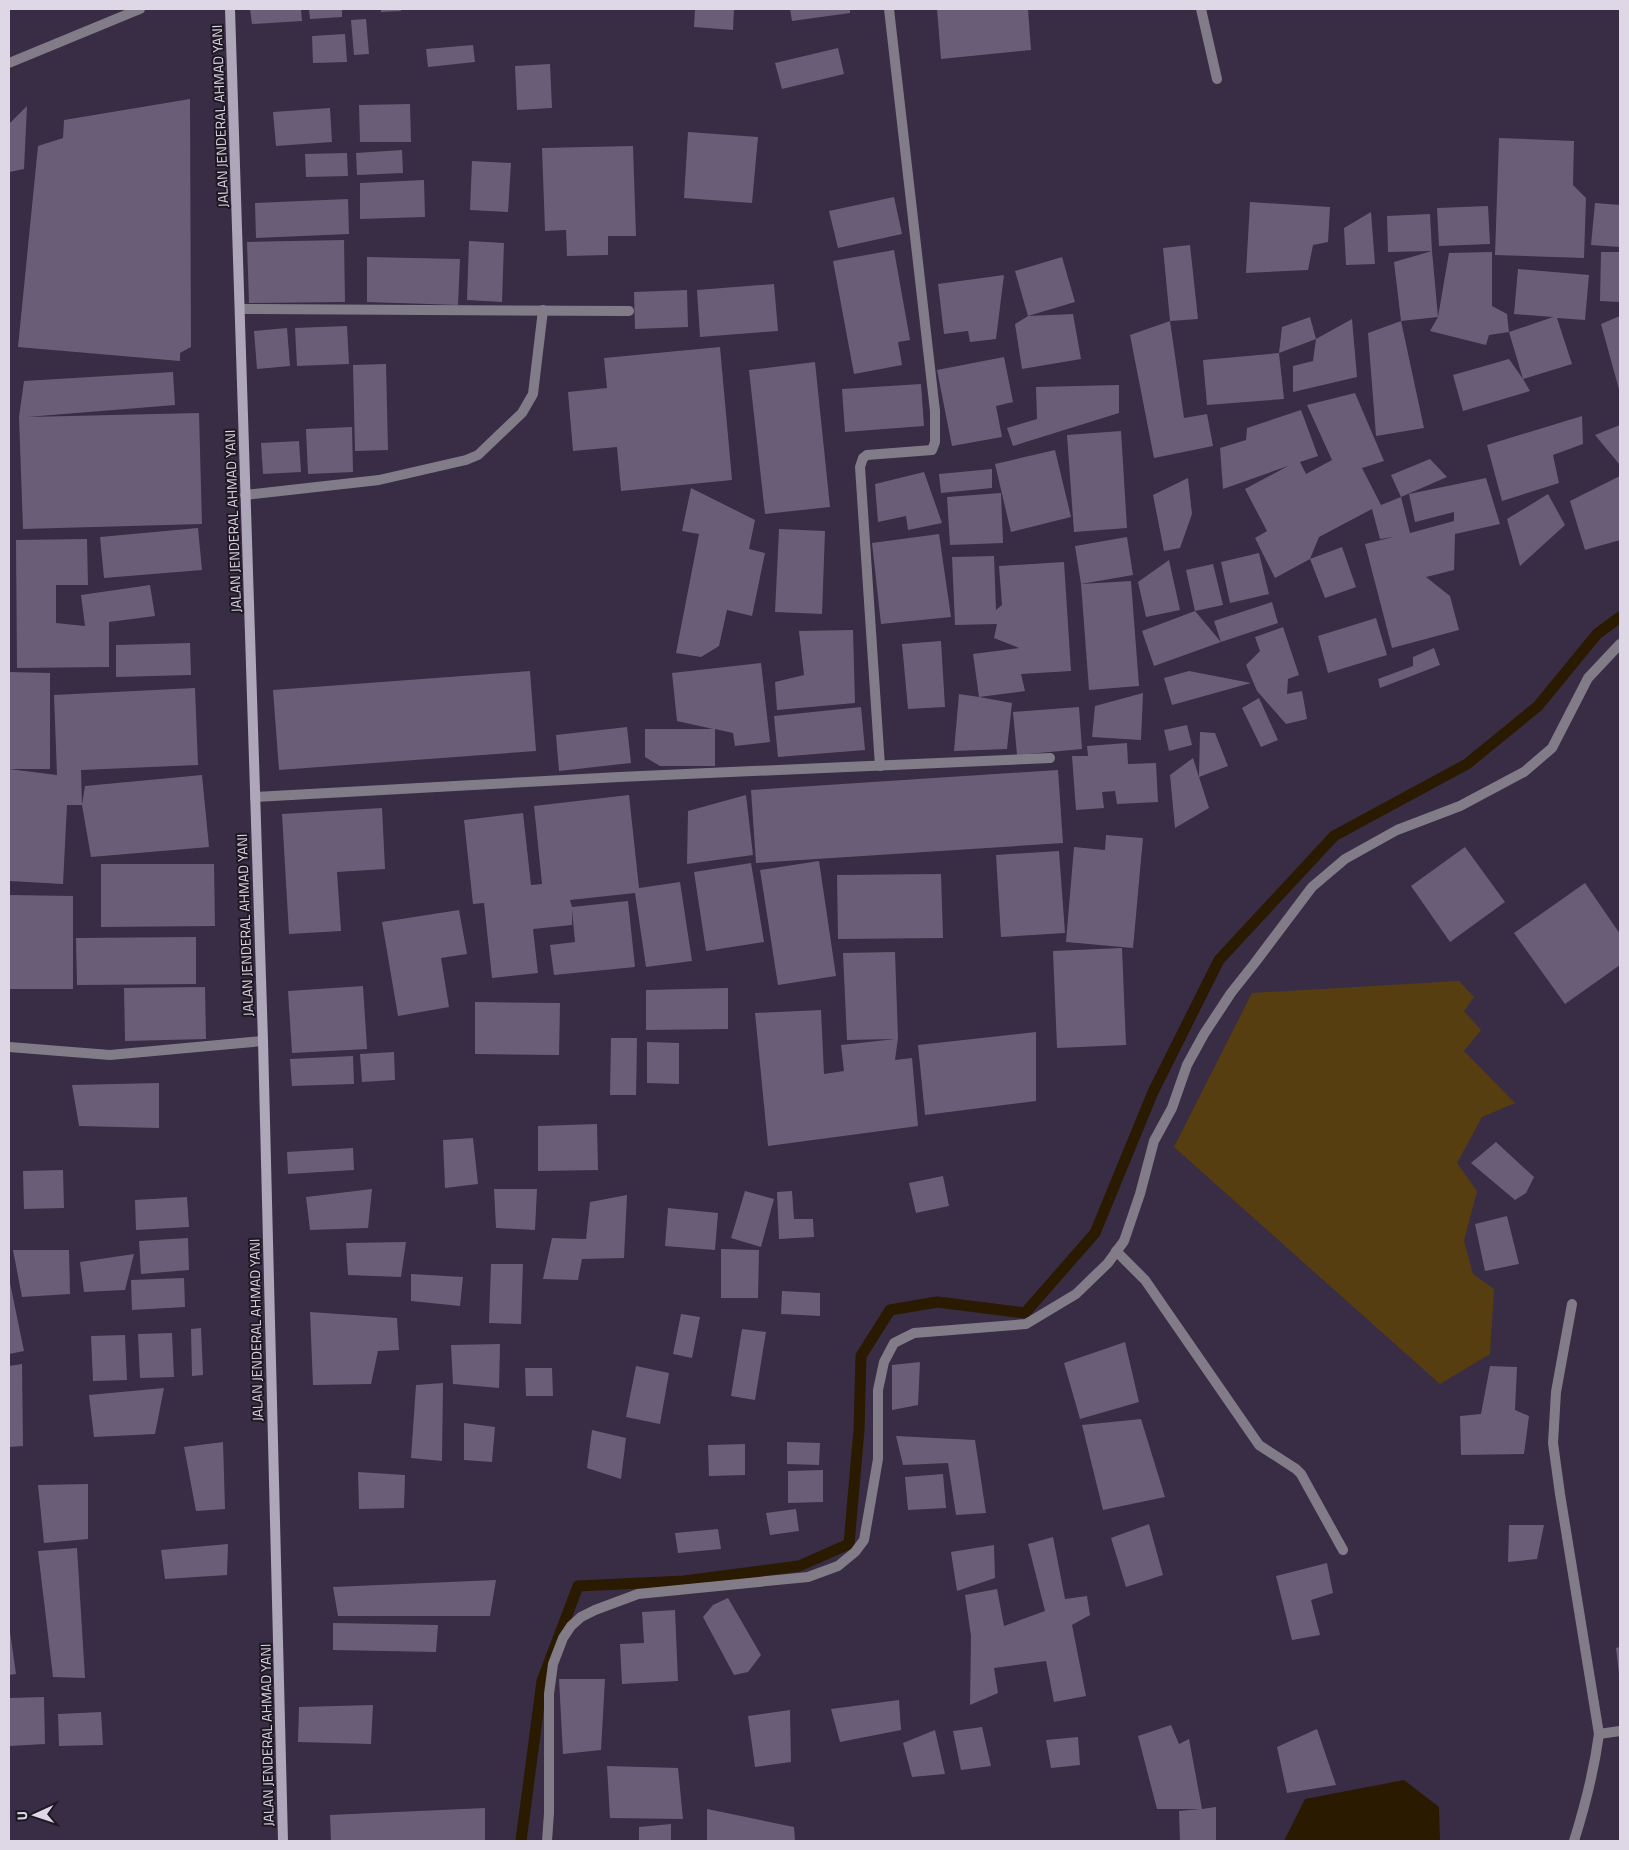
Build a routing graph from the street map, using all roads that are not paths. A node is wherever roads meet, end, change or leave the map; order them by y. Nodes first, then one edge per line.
1 (140, 9) edge
2 (230, 9) edge
3 (889, 9) edge
4 (1201, 9) edge
5 (9, 63) edge
6 (1217, 79) dead end
7 (240, 309) junction
8 (543, 310) junction
9 (630, 311) dead end
10 (246, 494) junction
11 (1620, 644) edge
12 (1050, 758) dead end
13 (880, 766) junction
14 (255, 797) junction
15 (263, 1041) junction
16 (9, 1047) edge
17 (1116, 1251) junction
18 (1572, 1304) dead end
19 (1344, 1550) dead end
20 (1620, 1731) edge
21 (1598, 1734) junction
22 (283, 1841) edge
23 (547, 1841) edge
24 (1574, 1841) edge

1 - 5 street
2 - 7 main road, JALAN JENDERAL AHMAD YANI
3 - 13 street
4 - 6 street
7 - 8 street
7 - 10 main road, JALAN JENDERAL AHMAD YANI
8 - 9 street
8 - 10 street
10 - 14 main road, JALAN JENDERAL AHMAD YANI
11 - 17 street
12 - 13 street
13 - 14 street
14 - 15 main road, JALAN JENDERAL AHMAD YANI
15 - 16 street
15 - 22 main road, JALAN JENDERAL AHMAD YANI
17 - 19 street
17 - 23 street
18 - 21 street
20 - 21 street
21 - 24 street

